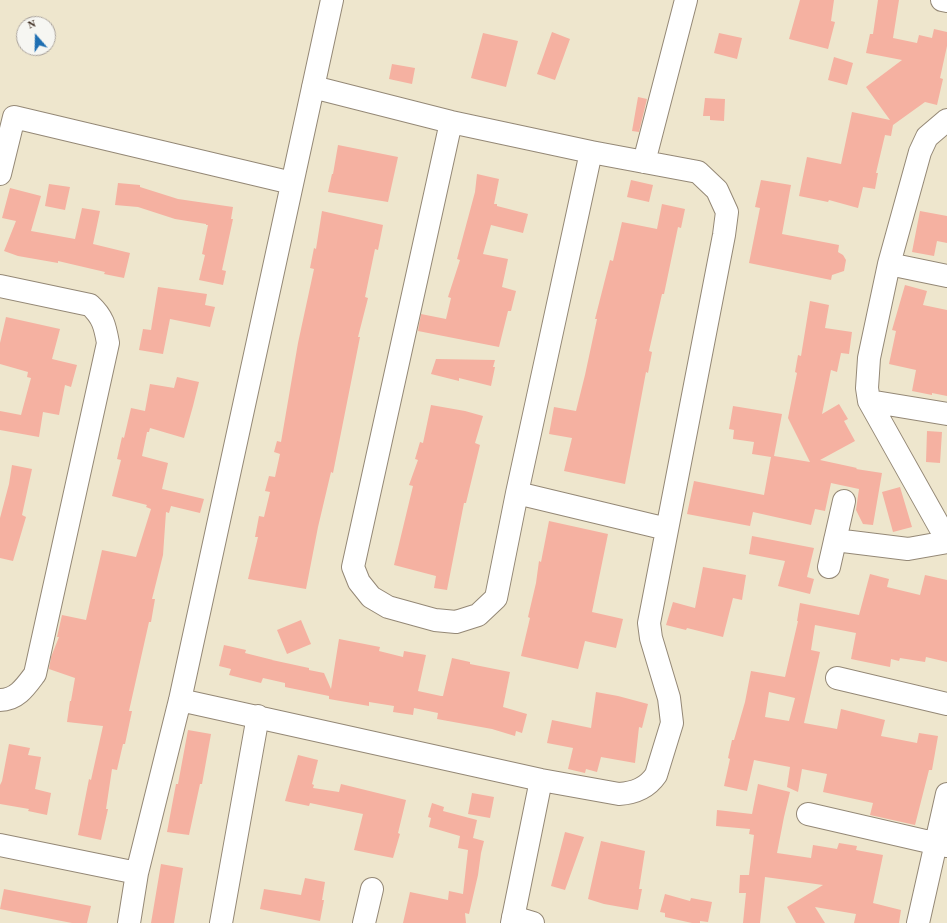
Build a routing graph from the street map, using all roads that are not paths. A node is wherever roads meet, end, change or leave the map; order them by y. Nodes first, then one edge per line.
1 (332, 0) edge
2 (686, 0) edge
3 (942, 0) edge
4 (947, 1) edge
5 (313, 87) junction
6 (7, 114) edge
7 (947, 120) edge
8 (452, 122) junction
9 (591, 152) junction
10 (644, 162) junction
11 (0, 174) edge
12 (292, 183) junction
13 (889, 264) junction
14 (947, 276) edge
15 (0, 286) edge
16 (869, 402) junction
17 (947, 414) edge
18 (517, 493) junction
19 (844, 501) dead end
20 (667, 529) junction
21 (835, 540) junction
22 (947, 541) edge
23 (830, 567) dead end
24 (837, 678) dead end
25 (0, 700) edge
26 (180, 700) junction
27 (947, 704) edge
28 (258, 716) junction
29 (541, 780) junction
30 (947, 794) edge
31 (808, 814) dead end
32 (941, 844) edge
33 (0, 845) edge
34 (137, 874) junction
35 (372, 889) dead end
36 (519, 921) edge
37 (129, 923) edge
38 (221, 923) edge
39 (364, 923) edge
40 (918, 923) edge

1 - 5 street
2 - 10 street
3 - 4 street
5 - 8 street
5 - 12 street
6 - 11 street
6 - 12 street
7 - 13 street
8 - 9 street
8 - 18 street
9 - 10 street
9 - 18 street
10 - 20 street
12 - 26 street
13 - 14 street
13 - 16 street
15 - 25 street
16 - 17 street
16 - 22 street
18 - 20 street
19 - 21 street
20 - 29 street
21 - 22 street
21 - 23 street
24 - 27 street
26 - 28 street
26 - 34 street
28 - 29 street
28 - 38 street
29 - 36 street
30 - 32 street
31 - 32 street
32 - 40 street
33 - 34 street
34 - 37 street
35 - 39 street

